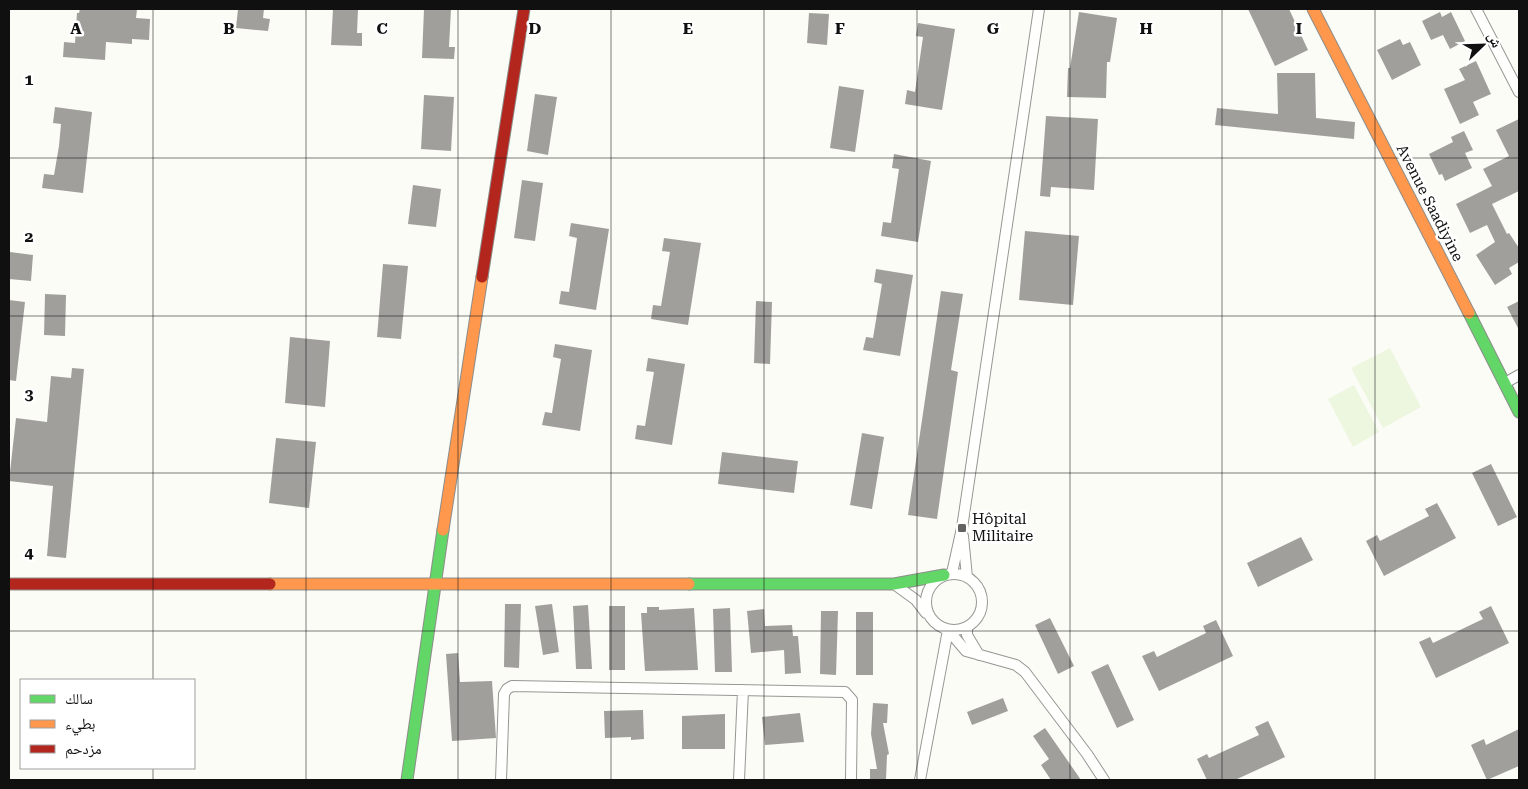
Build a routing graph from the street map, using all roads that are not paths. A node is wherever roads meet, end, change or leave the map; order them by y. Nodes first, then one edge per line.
1 (524, 9) edge
2 (1039, 9) edge
3 (1313, 9) edge
4 (1476, 9) edge
5 (1519, 92) edge
6 (1519, 375) edge
7 (1504, 383) junction
8 (1519, 412) edge
9 (962, 528) junction
10 (948, 574) junction
11 (967, 577) junction
12 (9, 584) edge
13 (894, 584) junction
14 (437, 585) junction
15 (930, 618) junction
16 (967, 627) junction
17 (948, 630) junction
18 (979, 655) junction
19 (743, 690) junction
20 (407, 780) edge
21 (501, 780) edge
22 (739, 780) edge
23 (851, 780) edge
24 (920, 780) edge
25 (1104, 780) edge

1 - 14 street
2 - 9 street
3 - 7 street, Avenue Saadiyine
4 - 5 street
6 - 7 street
7 - 8 street, Avenue Saadiyine
9 - 10 street
9 - 11 street
10 - 11 street
10 - 13 street
10 - 15 street
11 - 16 street
12 - 14 street
13 - 14 street
13 - 15 street
14 - 20 street
15 - 17 street
16 - 17 street
16 - 18 street
17 - 18 street
17 - 24 street
18 - 25 street
19 - 21 street
19 - 22 street
19 - 23 street

